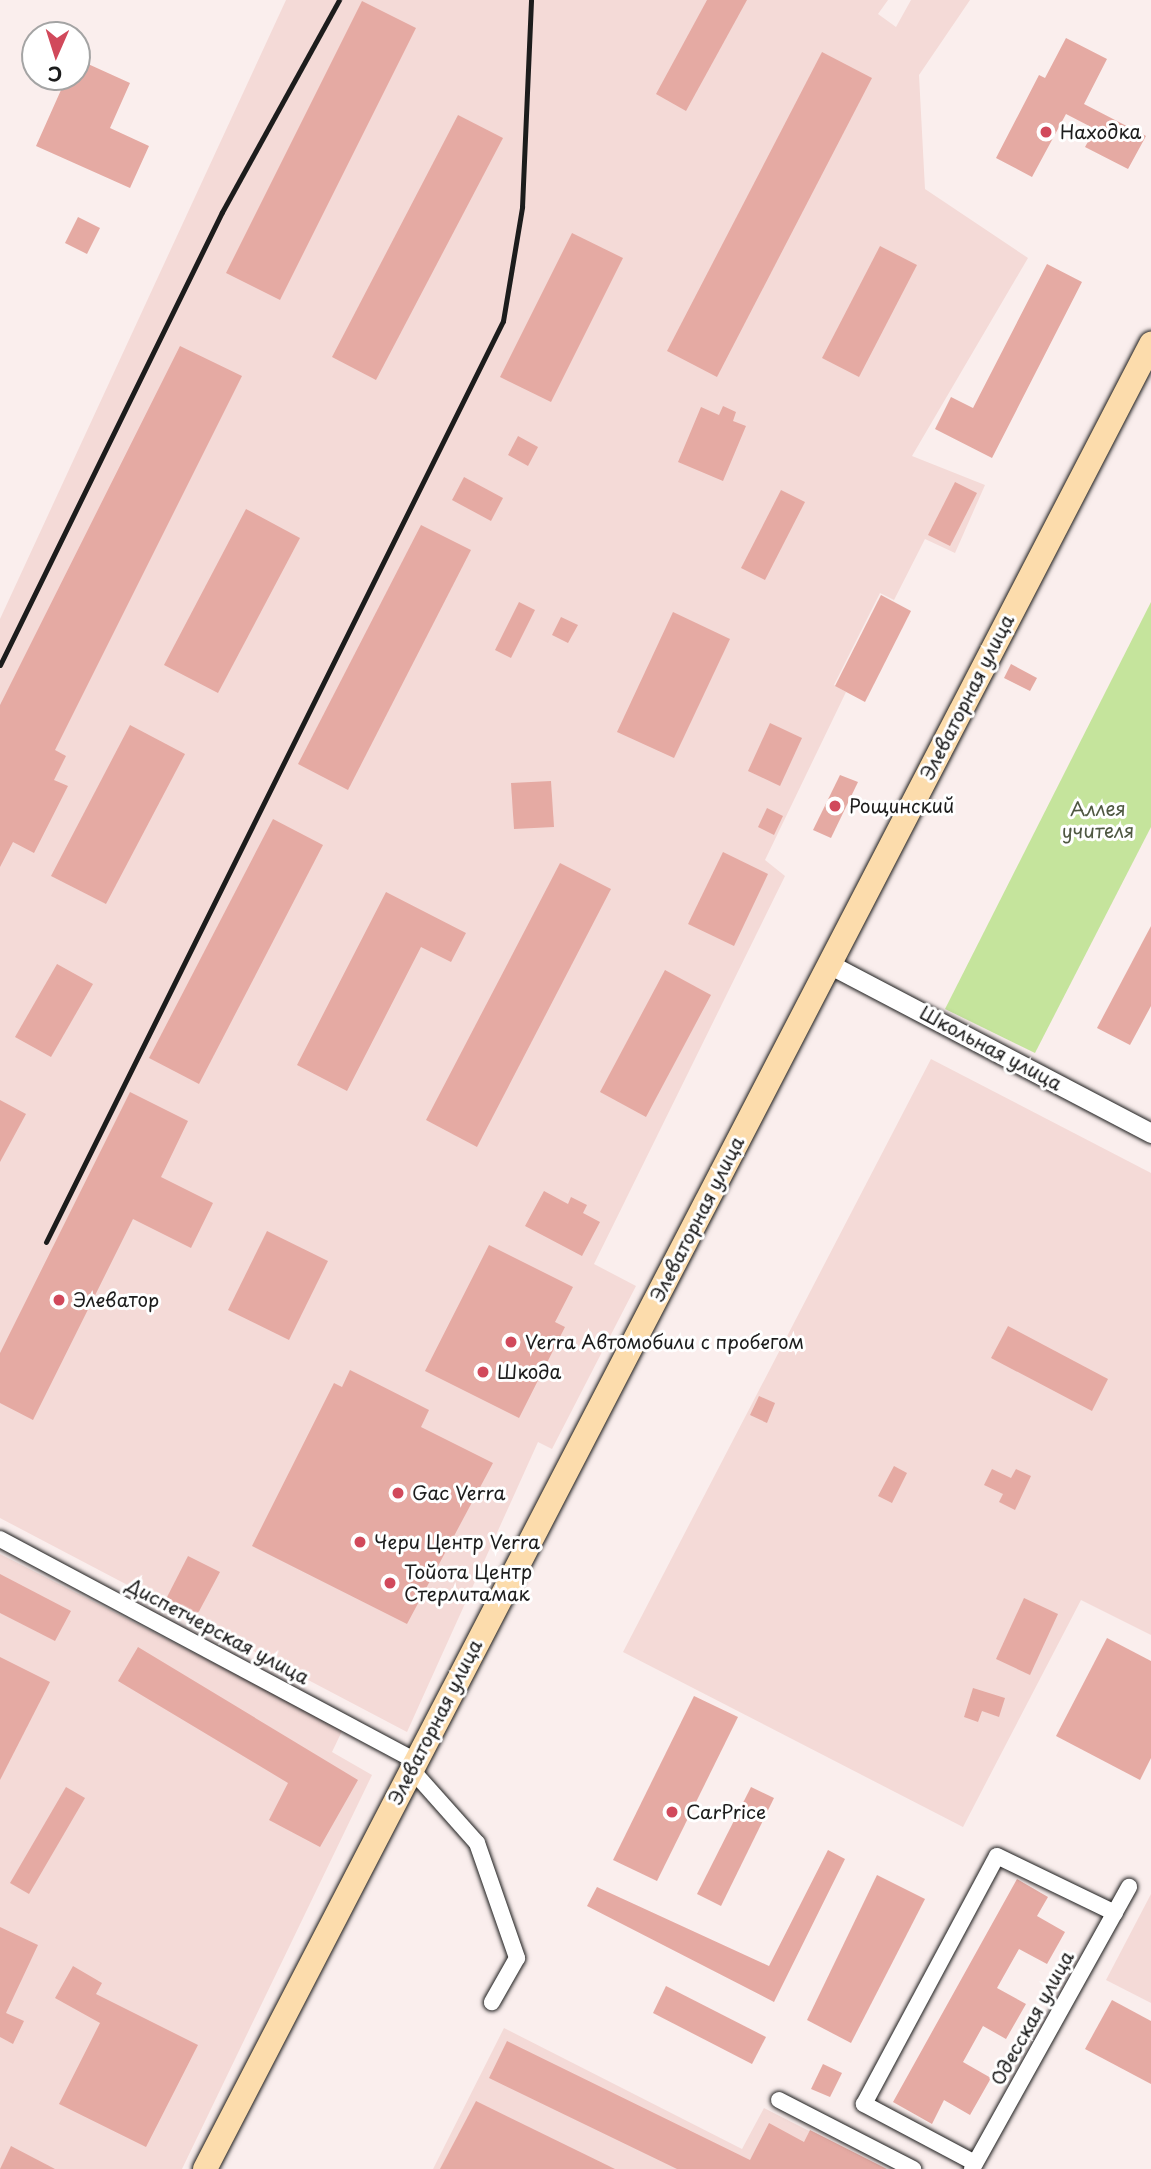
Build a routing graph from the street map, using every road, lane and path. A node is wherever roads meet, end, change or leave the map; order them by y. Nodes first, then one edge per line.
1 (1151, 344) edge
2 (830, 964) junction
3 (1151, 1133) edge
4 (0, 1539) edge
5 (413, 1765) junction
6 (1129, 1887) dead end
7 (1115, 1913) junction
8 (492, 2001) dead end
9 (779, 2100) dead end
10 (974, 2166) edge
11 (205, 2169) edge
12 (914, 2169) edge

1 - 2 main road, Элеваторная улица
2 - 3 street, Школьная улица
2 - 5 main road, Элеваторная улица
4 - 5 street, Диспетчерская улица
5 - 8 street
5 - 11 main road, Элеваторная улица
6 - 7 street, Одесская улица
7 - 10 street, Одесская улица
7 - 10 street
9 - 12 street

